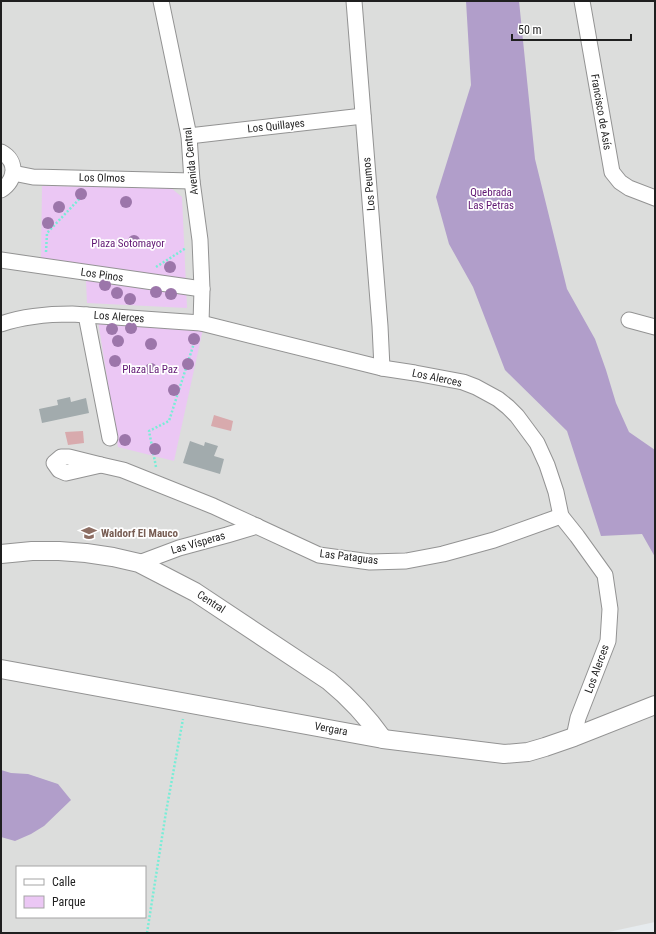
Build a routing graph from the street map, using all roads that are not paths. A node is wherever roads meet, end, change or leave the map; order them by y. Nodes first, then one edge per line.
1 (161, 1) edge
2 (354, 1) edge
3 (582, 1) edge
4 (364, 116) junction
5 (189, 136) junction
6 (1, 152) edge
7 (13, 174) junction
8 (192, 181) junction
9 (1, 190) edge
10 (655, 198) edge
11 (1, 260) edge
12 (202, 290) junction
13 (86, 315) junction
14 (629, 320) dead end
15 (201, 323) junction
16 (1, 324) edge
17 (655, 327) edge
18 (382, 368) junction
19 (110, 438) dead end
20 (101, 465) dead end
21 (561, 516) junction
22 (257, 526) junction
23 (1, 554) edge
24 (139, 563) junction
25 (1, 669) edge
26 (655, 705) edge
27 (574, 737) junction
28 (383, 739) junction

1 - 5 street, Avenida Central
2 - 4 street, Los Peumos
3 - 10 street, Francisco de Asís
4 - 5 street, Los Quillayes
4 - 18 street, Los Peumos
5 - 8 street, Avenida Central
6 - 7 street
7 - 8 street, Los Olmos
7 - 9 street
8 - 12 street, Avenida Central
11 - 12 street, Los Pinos
12 - 15 street, Avenida Central
13 - 15 street, Los Alerces
13 - 16 street, Los Alerces
13 - 19 street
14 - 17 street
15 - 18 street, Los Alerces
18 - 21 street, Los Alerces
20 - 22 street, Las Pataguas
21 - 22 street, Las Pataguas
21 - 27 street, Los Alerces
22 - 24 street, Las Vísperas
23 - 24 street, Central
24 - 28 street, Central
25 - 28 street, Vergara
26 - 27 street, Vergara
27 - 28 street, Vergara

